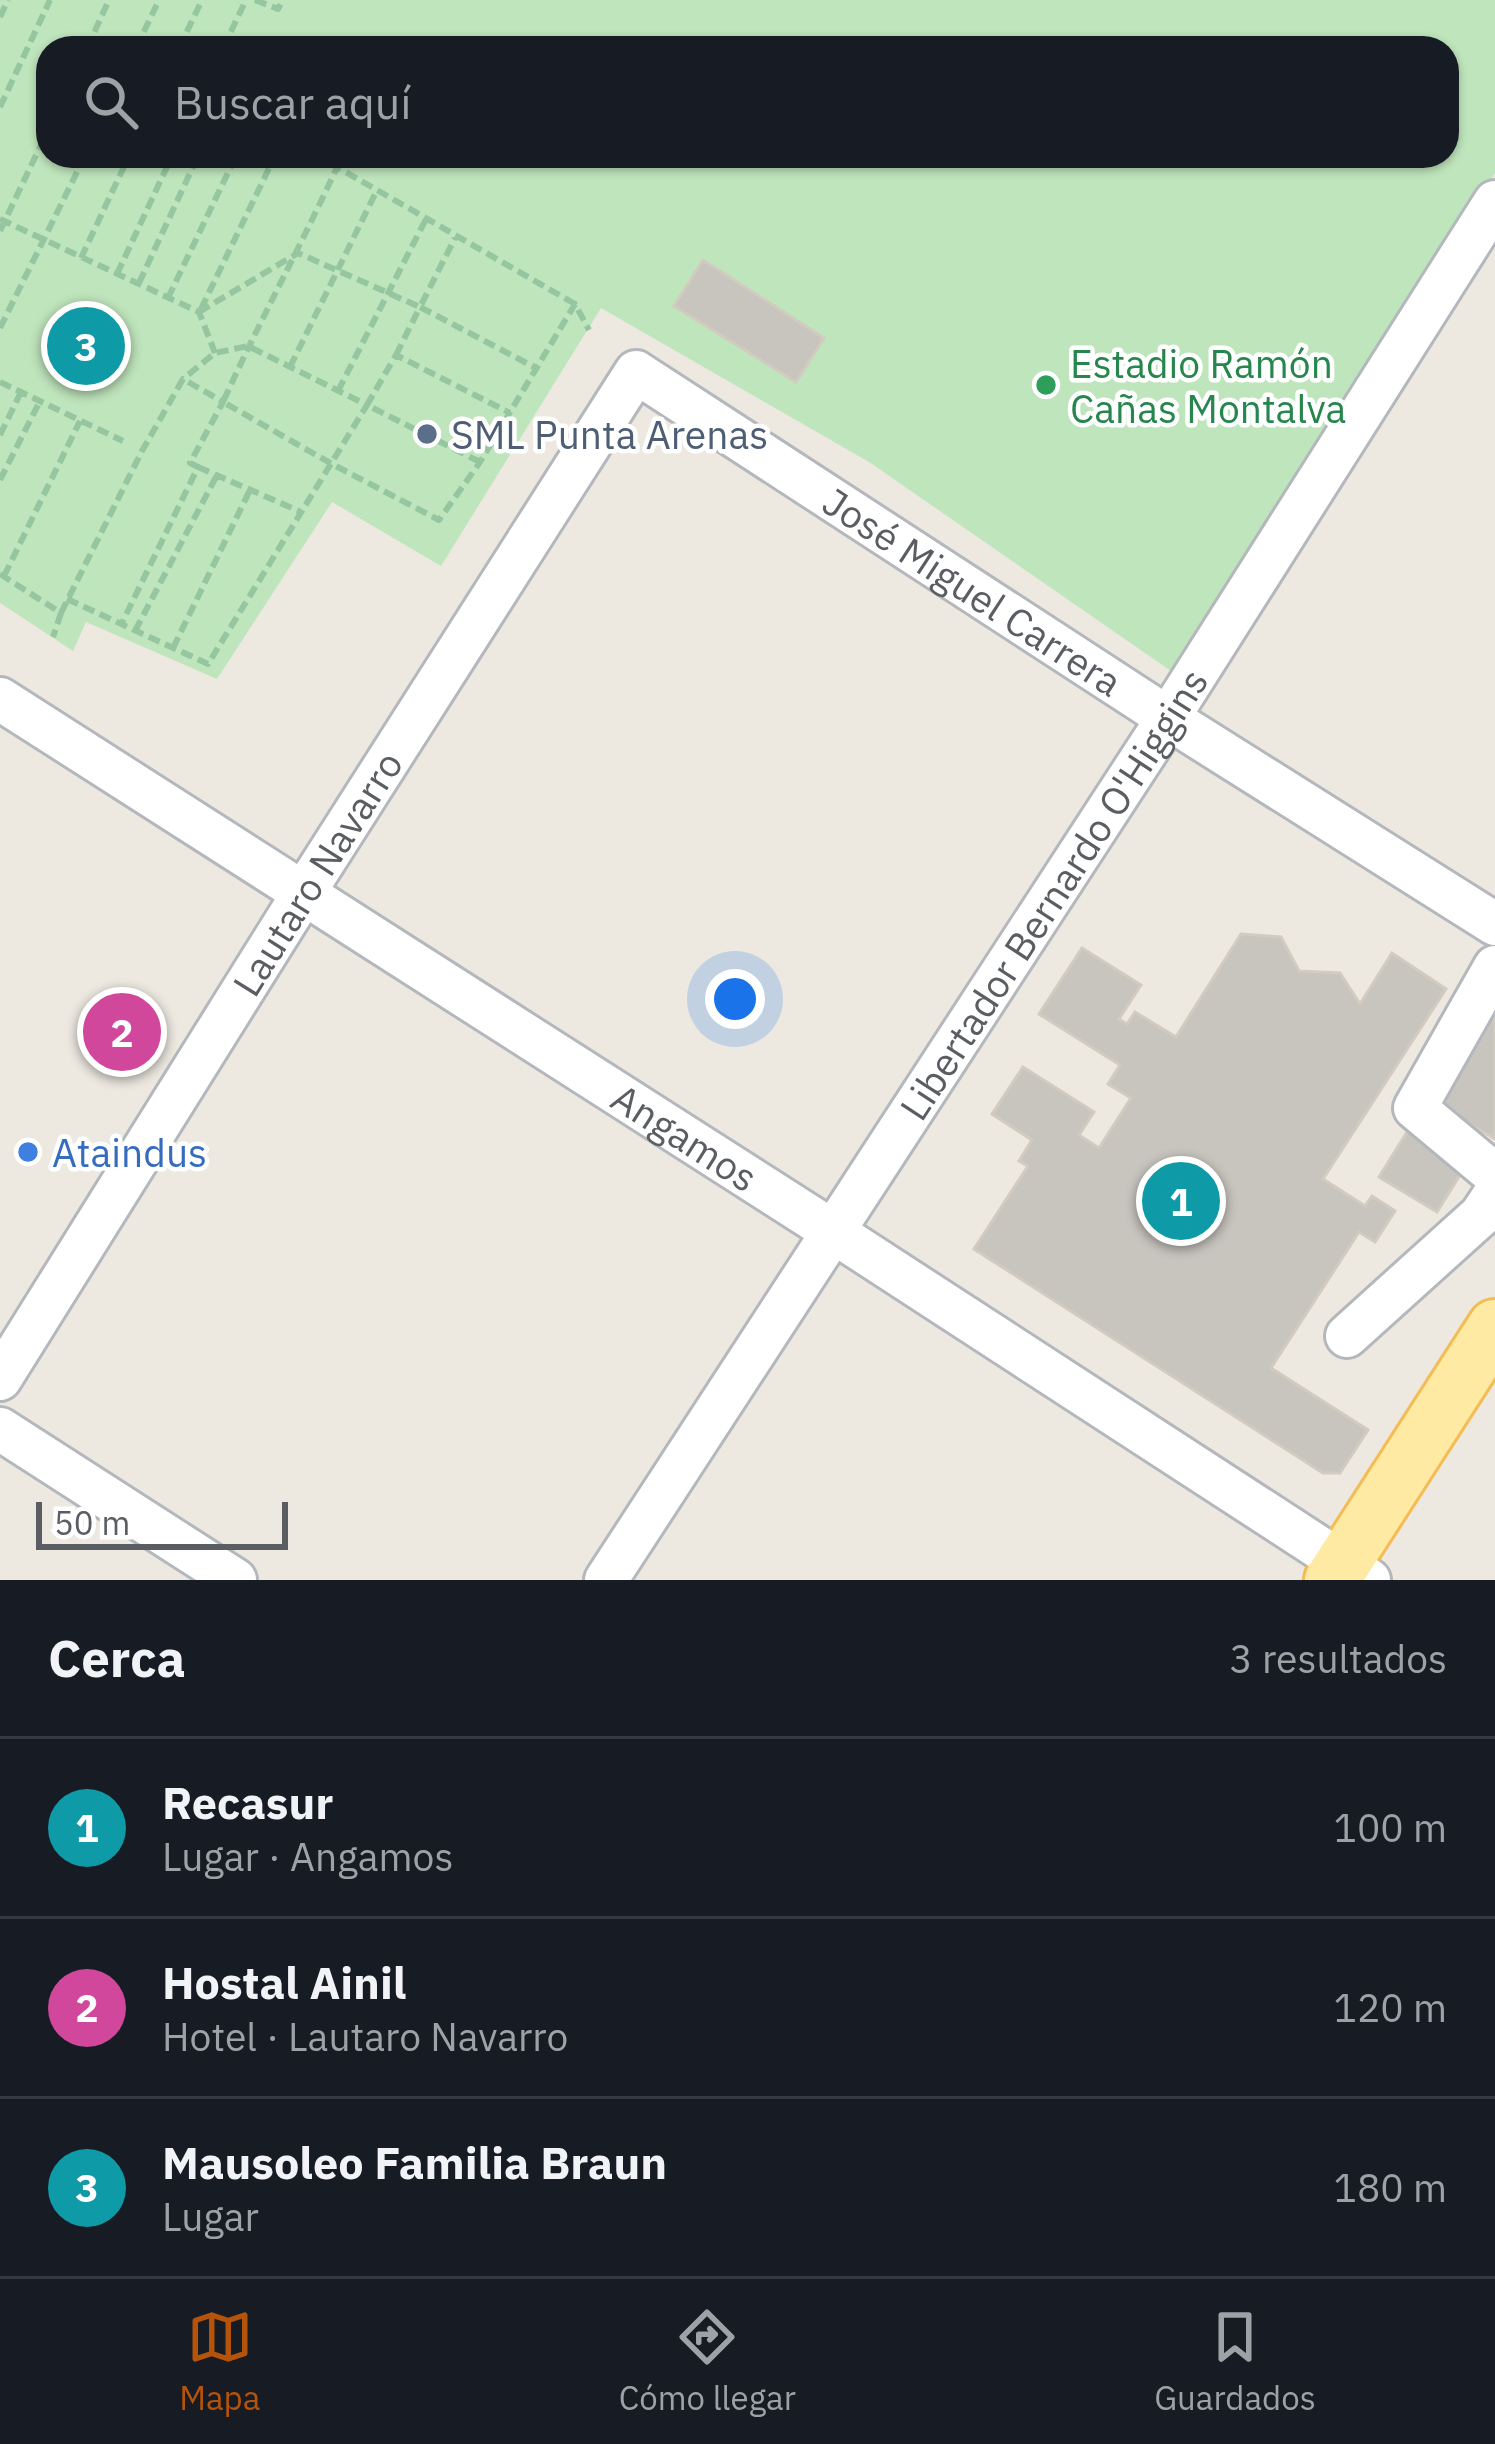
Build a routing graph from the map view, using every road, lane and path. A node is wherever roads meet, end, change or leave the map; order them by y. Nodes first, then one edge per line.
1 (8, 0) edge
2 (50, 0) edge
3 (109, 0) edge
4 (159, 0) edge
5 (202, 0) edge
6 (246, 0) edge
7 (255, 0) edge
8 (283, 0) edge
9 (0, 17) edge
10 (92, 36) edge
11 (142, 36) edge
12 (185, 36) edge
13 (229, 36) edge
14 (0, 107) edge
15 (36, 153) edge
16 (80, 168) edge
17 (123, 168) edge
18 (166, 168) edge
19 (192, 168) edge
20 (230, 168) edge
21 (269, 168) edge
22 (338, 168) edge
23 (340, 168) edge
24 (377, 190) junction
25 (1495, 202) edge
26 (426, 219) junction
27 (2, 220) edge
28 (0, 231) edge
29 (456, 236) junction
30 (46, 241) junction
31 (298, 253) junction
32 (81, 258) junction
33 (337, 271) junction
34 (117, 274) junction
35 (138, 284) junction
36 (388, 293) junction
37 (168, 298) junction
38 (575, 304) junction
39 (420, 307) junction
40 (199, 312) junction
41 (0, 328) edge
42 (589, 330) dead end
43 (248, 346) junction
44 (215, 352) junction
45 (396, 355) junction
46 (290, 367) junction
47 (538, 369) junction
48 (636, 372) joint
49 (183, 380) junction
50 (0, 382) edge
51 (338, 391) junction
52 (21, 392) junction
53 (40, 401) junction
54 (223, 402) junction
55 (367, 405) junction
56 (510, 413) junction
57 (80, 421) junction
58 (0, 435) edge
59 (123, 441) dead end
60 (480, 461) junction
61 (332, 464) junction
62 (198, 467) junction
63 (217, 475) junction
64 (0, 480) edge
65 (250, 490) junction
66 (300, 512) junction
67 (2, 575) edge
68 (67, 599) junction
69 (61, 613) junction
70 (121, 625) junction
71 (135, 631) junction
72 (53, 638) dead end
73 (173, 648) junction
74 (0, 700) edge
75 (1168, 718) junction
76 (303, 894) junction
77 (1495, 924) edge
78 (1495, 967) edge
79 (1495, 1178) edge
80 (1495, 1194) edge
81 (832, 1231) junction
82 (1495, 1327) edge
83 (1347, 1336) dead end
84 (0, 1379) edge
85 (0, 1429) edge
86 (1348, 1575) edge
87 (235, 1580) edge
88 (606, 1580) edge

1 - 9 path
2 - 14 path
3 - 10 path
4 - 11 path
5 - 12 path
6 - 13 path
7 - 8 path
15 - 27 path
16 - 30 path
17 - 32 path
18 - 34 path
19 - 35 path
20 - 37 path
21 - 40 path
22 - 31 path
23 - 24 path
24 - 26 path
24 - 33 path
25 - 75 street, Libertador Bernardo O'Higgins
26 - 29 path
26 - 36 path
27 - 28 path
27 - 30 path
29 - 38 path
29 - 39 path
30 - 32 path
30 - 41 path
31 - 33 path
31 - 40 path
31 - 43 path
32 - 34 path
33 - 36 path
33 - 46 path
34 - 35 path
35 - 37 path
36 - 39 path
36 - 51 path
37 - 40 path
38 - 42 path
38 - 47 path
39 - 45 path
39 - 47 path
40 - 44 path
43 - 44 path
43 - 46 path
43 - 54 path
44 - 49 path
45 - 55 path
45 - 56 path
46 - 51 path
47 - 56 path
48 - 75 street, José Miguel Carrera
48 - 76 street, Lautaro Navarro
49 - 54 path
49 - 68 path
50 - 52 path
51 - 55 path
52 - 53 path
52 - 58 path
53 - 57 path
53 - 64 path
54 - 61 path
54 - 62 path
55 - 60 path
55 - 61 path
56 - 60 path
57 - 59 path
57 - 67 path
60 - 61 path
61 - 66 path
62 - 63 path
62 - 70 path
63 - 65 path
63 - 71 path
65 - 66 path
65 - 73 path
66 - 73 path
67 - 69 path
68 - 69 path
68 - 70 path
69 - 72 path
70 - 71 path
71 - 73 path
74 - 76 street, Angamos
75 - 77 street, José Miguel Carrera
75 - 81 street, Libertador Bernardo O'Higgins
76 - 81 street, Angamos
76 - 84 street, Lautaro Navarro
78 - 79 street
80 - 83 street
81 - 86 street, Angamos
81 - 88 street, Libertador Bernardo O'Higgins
82 - 86 main road
85 - 87 street

